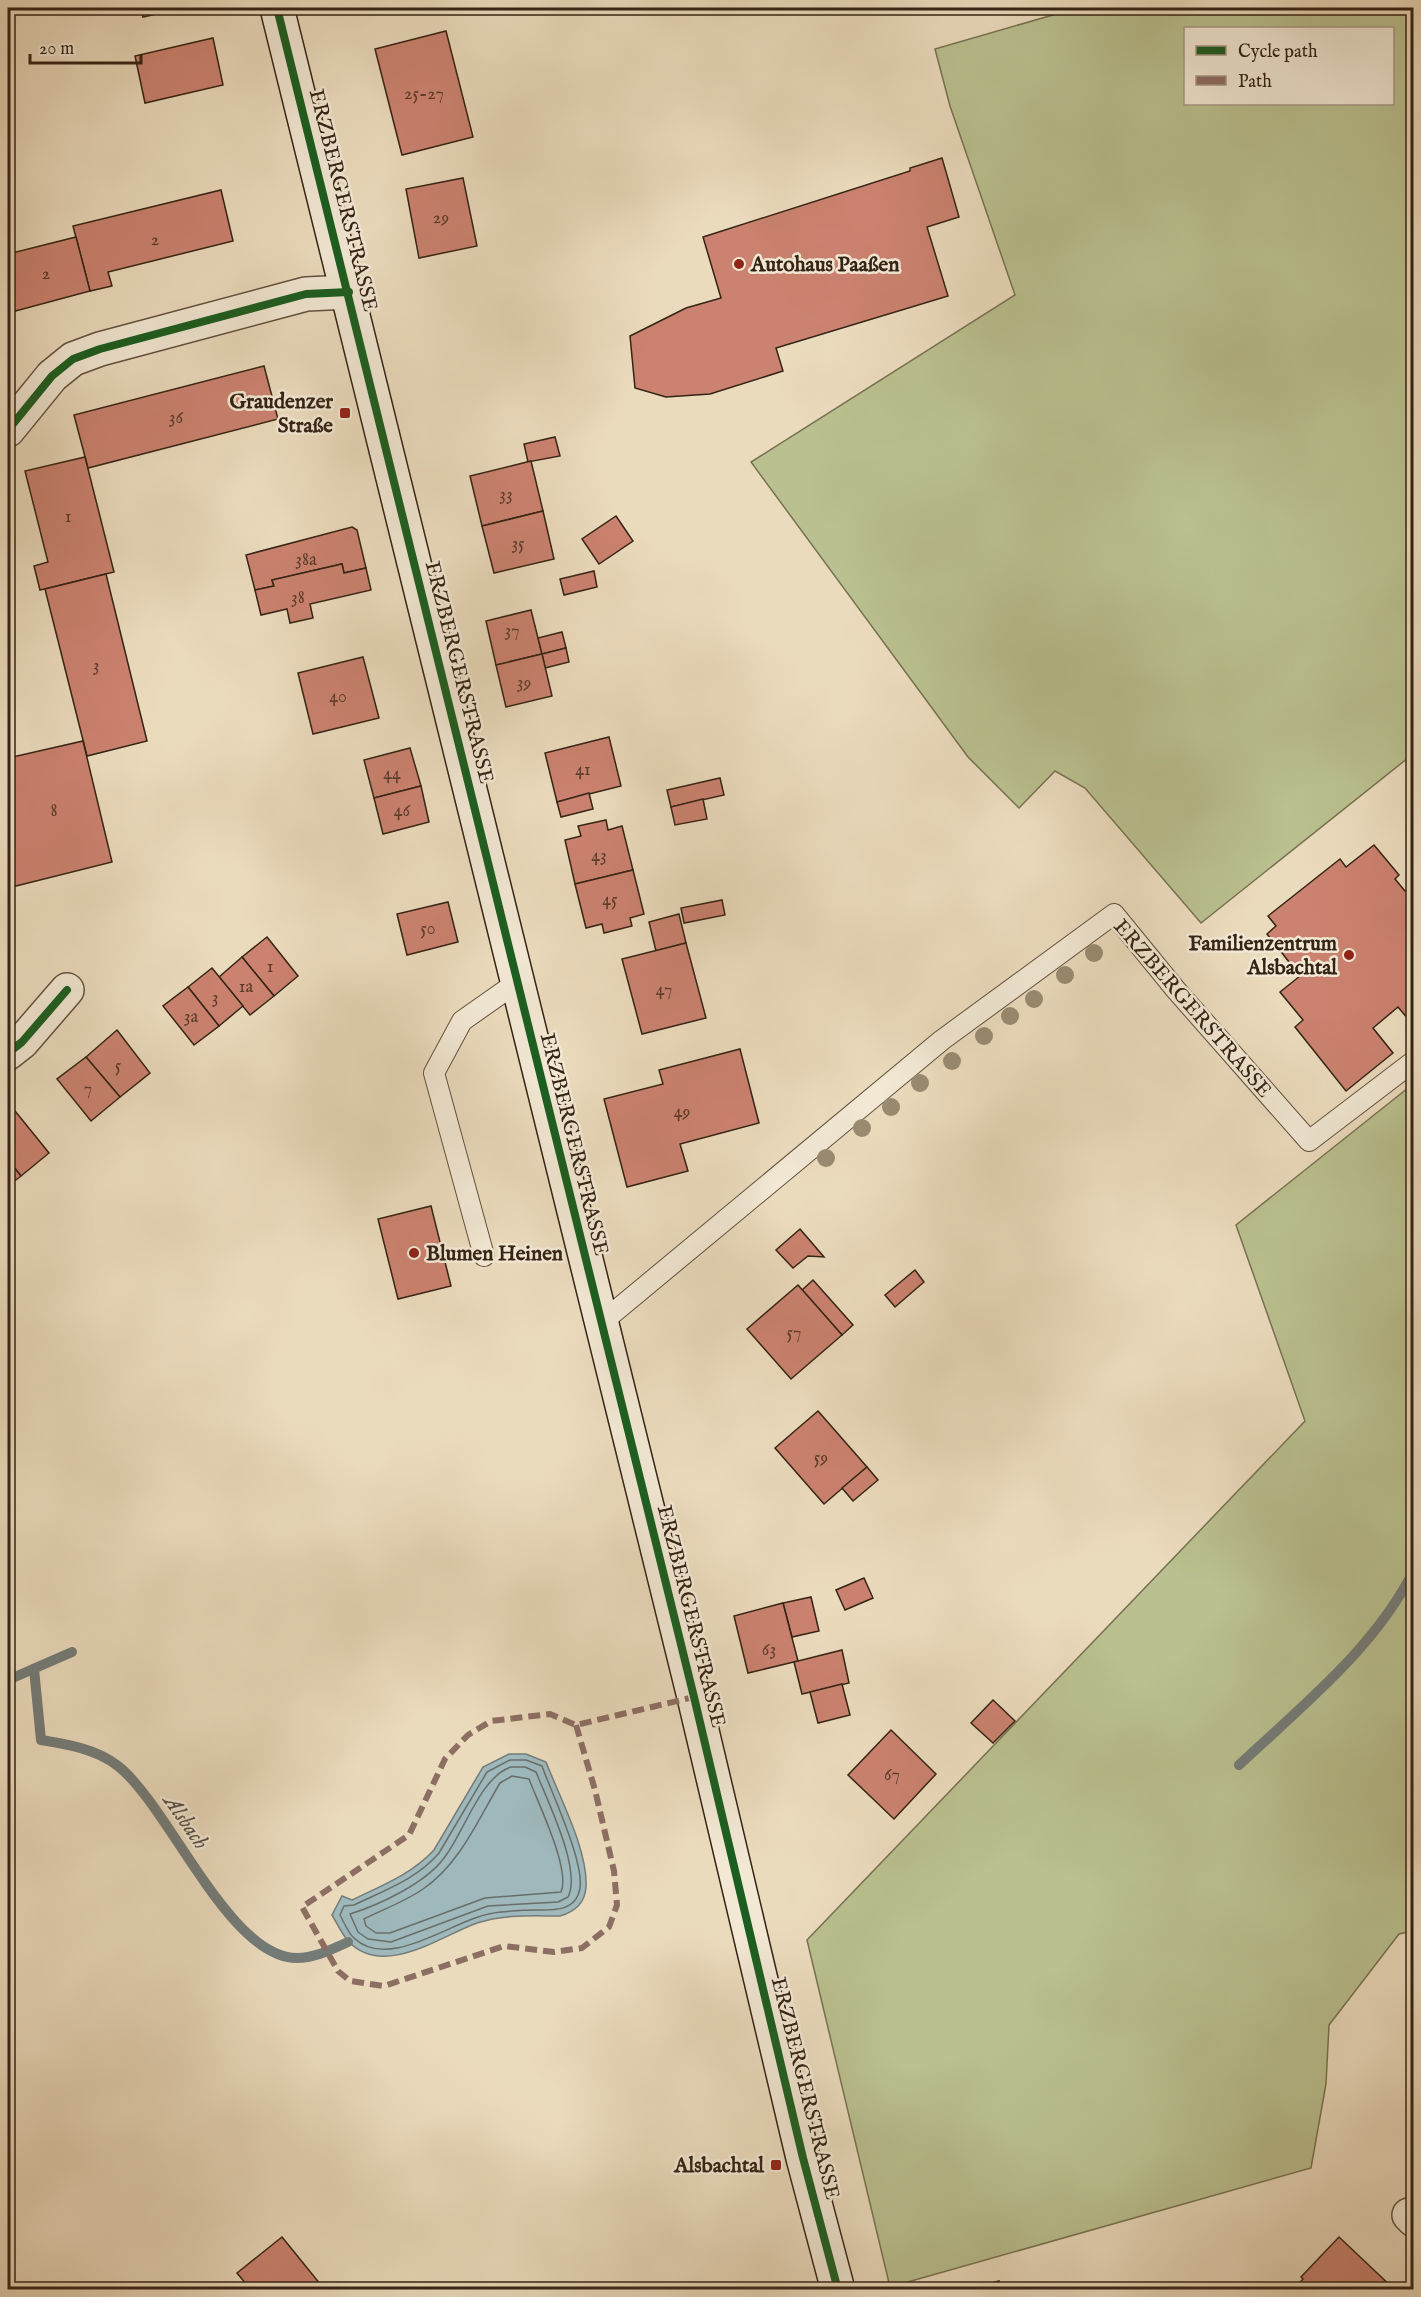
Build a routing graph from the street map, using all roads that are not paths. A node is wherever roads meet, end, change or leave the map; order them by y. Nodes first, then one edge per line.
1 (277, 8) edge
2 (349, 292) junction
3 (8, 430) edge
4 (516, 983) junction
5 (67, 990) dead end
6 (8, 1053) edge
7 (1413, 1061) edge
8 (484, 1256) dead end
9 (601, 1323) junction
10 (838, 2289) edge

1 - 2 street, ERZBERGERSTRASSE
2 - 3 street
2 - 4 street, ERZBERGERSTRASSE
4 - 8 lane
4 - 9 street, ERZBERGERSTRASSE
5 - 6 street
7 - 9 lane, ERZBERGERSTRASSE
9 - 10 street, ERZBERGERSTRASSE

